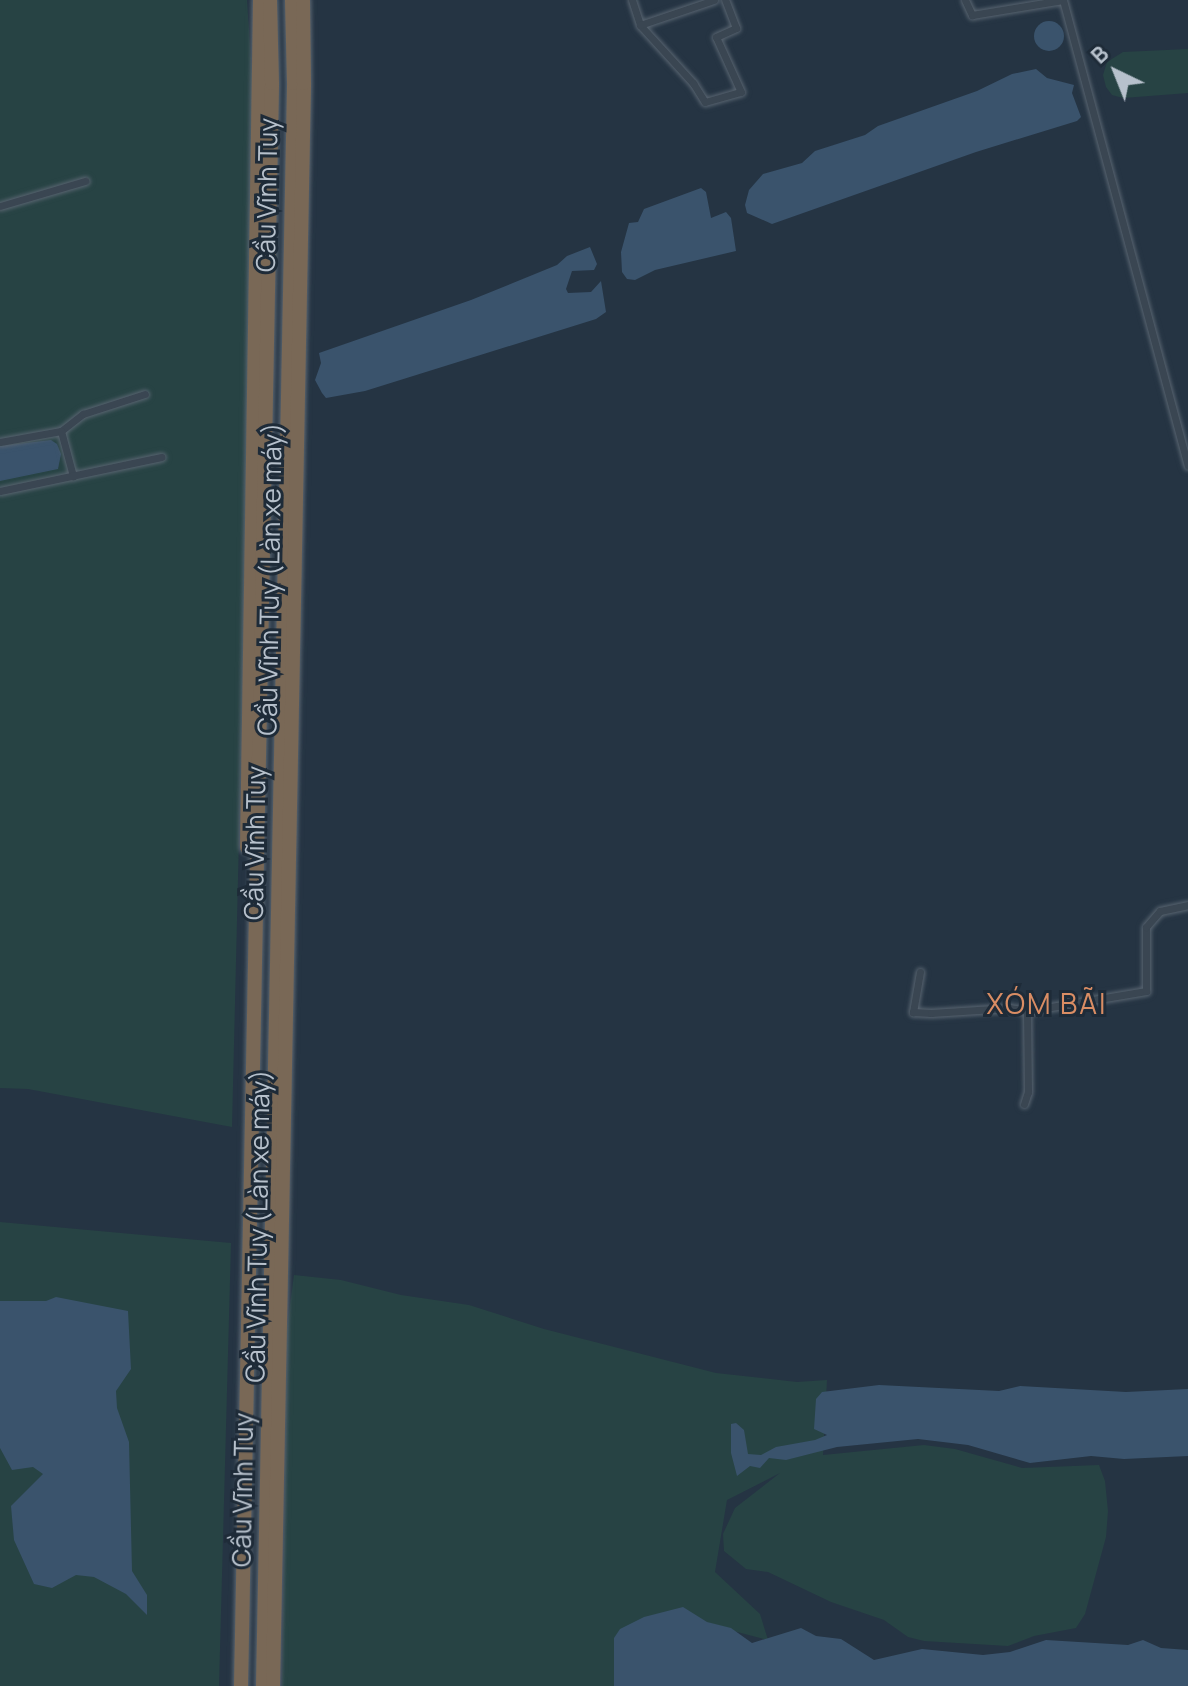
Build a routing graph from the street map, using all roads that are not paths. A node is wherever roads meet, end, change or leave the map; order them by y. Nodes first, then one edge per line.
1 (260, 0) edge
2 (270, 0) edge
3 (292, 0) edge
4 (303, 0) edge
5 (632, 0) edge
6 (714, 0) edge
7 (725, 0) edge
8 (965, 0) edge
9 (1063, 0) edge
10 (640, 25) junction
11 (85, 181) dead end
12 (0, 206) edge
13 (145, 394) dead end
14 (61, 431) junction
15 (0, 442) edge
16 (161, 457) dead end
17 (1188, 465) edge
18 (73, 476) junction
19 (0, 491) edge
20 (1188, 905) edge
21 (920, 972) dead end
22 (1027, 1011) junction
23 (1024, 1104) dead end
24 (232, 1686) edge
25 (241, 1686) edge
26 (263, 1686) edge
27 (273, 1686) edge

1 - 24 highway, Cầu Vĩnh Tuy (Làn xe máy)
2 - 25 highway, Cầu Vĩnh Tuy
3 - 26 highway, Cầu Vĩnh Tuy
4 - 27 highway, Cầu Vĩnh Tuy (Làn xe máy)
5 - 10 street
6 - 10 street
7 - 10 street
8 - 9 street
9 - 17 street
11 - 12 street
13 - 14 street
14 - 15 street
14 - 18 street
16 - 18 street
18 - 19 street
20 - 22 street
21 - 22 street
22 - 23 street

